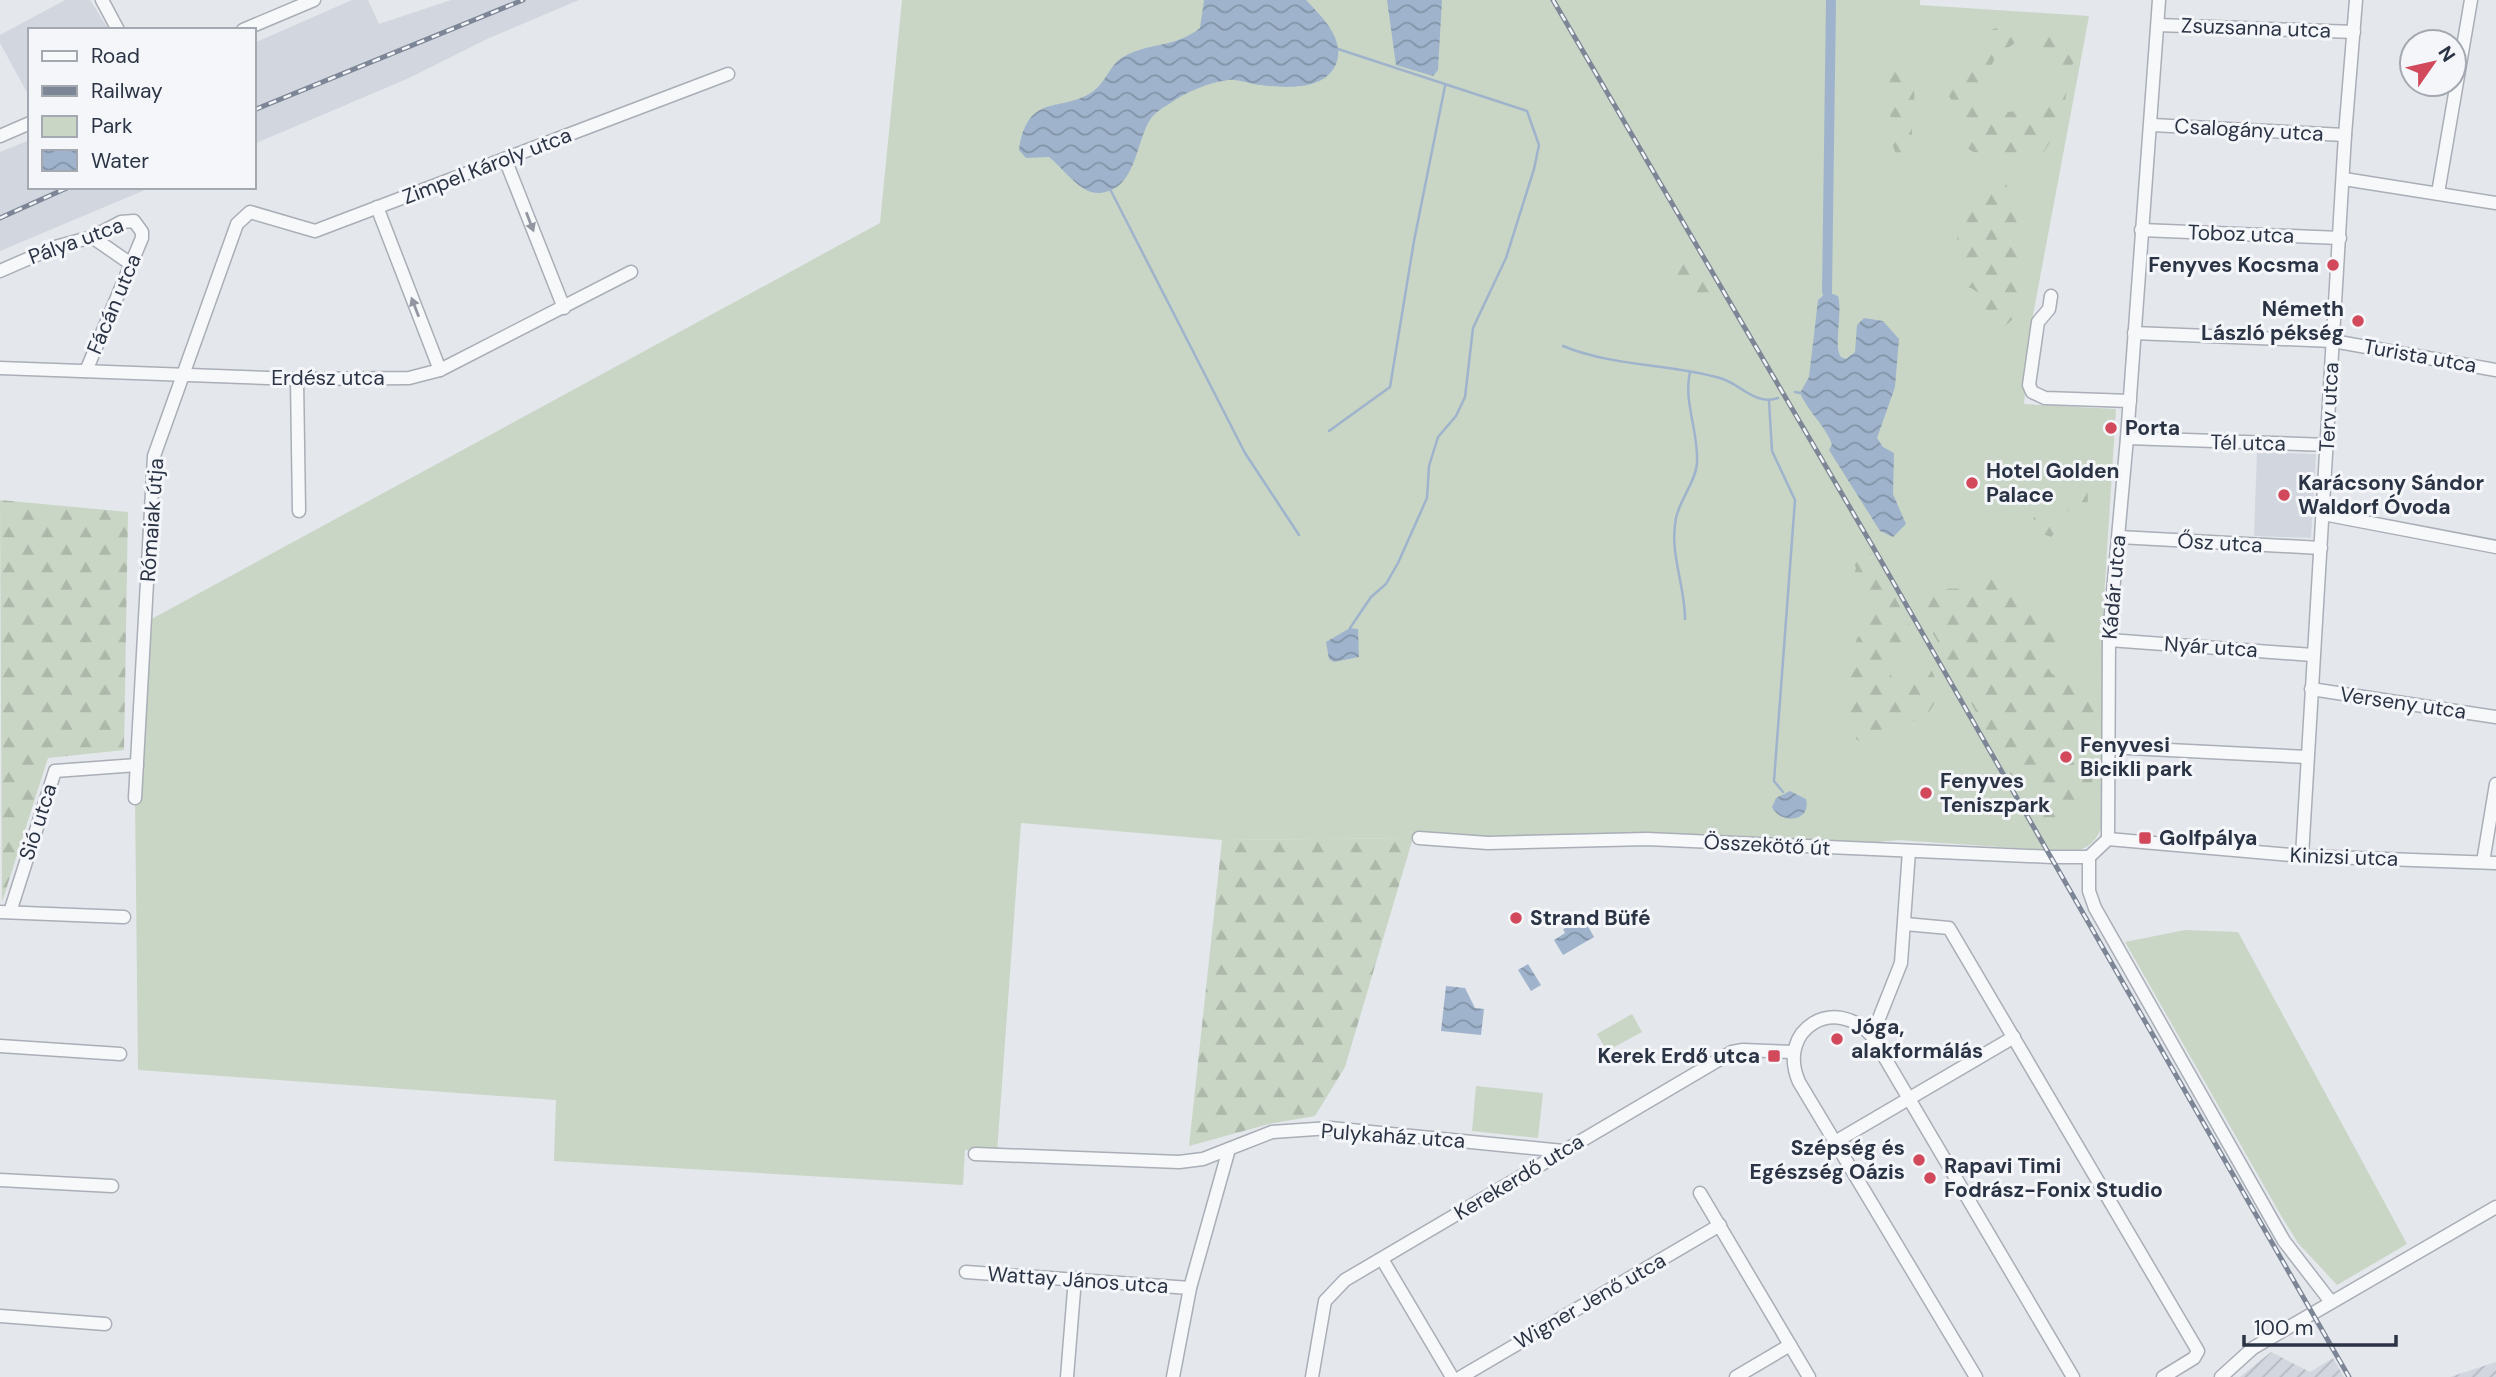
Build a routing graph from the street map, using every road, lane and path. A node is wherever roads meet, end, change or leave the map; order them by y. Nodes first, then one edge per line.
1 (102, 0) edge
2 (314, 0) edge
3 (2159, 0) edge
4 (2357, 0) edge
5 (2471, 0) edge
6 (286, 6) edge
7 (2158, 25) junction
8 (117, 28) edge
9 (247, 28) edge
10 (2354, 32) junction
11 (728, 74) dead end
12 (28, 124) edge
13 (2152, 125) junction
14 (2345, 135) junction
15 (0, 136) edge
16 (505, 159) junction
17 (2344, 178) junction
18 (2438, 193) junction
19 (2496, 203) edge
20 (377, 206) junction
21 (244, 215) joint
22 (2141, 230) junction
23 (92, 237) junction
24 (142, 238) joint
25 (2340, 238) junction
26 (131, 264) junction
27 (0, 271) edge
28 (631, 272) dead end
29 (2051, 296) dead end
30 (564, 308) junction
31 (2134, 333) junction
32 (2333, 341) junction
33 (0, 369) edge
34 (86, 370) junction
35 (440, 370) junction
36 (2496, 370) edge
37 (181, 375) junction
38 (297, 380) junction
39 (2130, 401) junction
40 (2127, 438) junction
41 (2328, 445) junction
42 (299, 511) dead end
43 (2323, 514) junction
44 (2119, 537) junction
45 (2496, 547) edge
46 (2321, 548) junction
47 (2109, 640) junction
48 (2313, 655) junction
49 (2311, 689) junction
50 (2496, 717) edge
51 (2109, 747) junction
52 (2307, 757) junction
53 (137, 765) junction
54 (2496, 784) edge
55 (135, 798) dead end
56 (1419, 838) dead end
57 (2108, 839) junction
58 (1909, 851) junction
59 (2302, 856) junction
60 (2089, 857) junction
61 (2490, 863) edge
62 (5, 912) edge
63 (124, 917) dead end
64 (1905, 924) junction
65 (1872, 1036) junction
66 (2014, 1037) junction
67 (0, 1046) edge
68 (1793, 1052) junction
69 (120, 1054) dead end
70 (1908, 1098) junction
71 (1835, 1142) junction
72 (1229, 1149) junction
73 (1564, 1151) junction
74 (975, 1153) dead end
75 (0, 1180) edge
76 (112, 1186) dead end
77 (1700, 1193) dead end
78 (2496, 1207) edge
79 (1720, 1225) junction
80 (1382, 1259) junction
81 (966, 1272) dead end
82 (1075, 1278) junction
83 (1190, 1288) junction
84 (2331, 1303) junction
85 (0, 1316) edge
86 (105, 1324) dead end
87 (1790, 1345) junction
88 (1067, 1377) edge
89 (1172, 1377) edge
90 (1312, 1377) edge
91 (1452, 1377) edge
92 (1461, 1377) edge
93 (1736, 1377) edge
94 (1809, 1377) edge
95 (1976, 1377) edge
96 (2073, 1377) edge
97 (2163, 1377) edge
98 (2221, 1377) edge

1 - 8 street
2 - 6 street
3 - 7 street, Kádár utca
4 - 10 street, Terv utca
5 - 18 street
6 - 9 street
7 - 10 street, Zsuzsanna utca
7 - 13 street, Kádár utca
10 - 14 street, Terv utca
11 - 16 street, Zimpel Károly utca
12 - 15 street
13 - 14 street, Csalogány utca
13 - 22 street, Kádár utca
14 - 17 street, Terv utca
16 - 20 street, Zimpel Károly utca
16 -> 30 street
17 - 18 street
17 - 25 street, Terv utca
18 - 19 street
20 - 21 street, Zimpel Károly utca
35 -> 20 street
21 - 37 street, Rómaiak útja
22 - 25 street, Toboz utca
22 - 31 street, Kádár utca
23 - 24 street, Pálya utca
23 - 26 street
23 - 27 street, Pálya utca
24 - 26 street, Fácán utca
25 - 32 street, Terv utca
26 - 34 street, Fácán utca
28 - 30 street, Erdész utca
29 - 39 street
30 - 35 street, Erdész utca
31 - 32 street, Turista utca
31 - 39 street, Kádár utca
32 - 36 street, Turista utca
32 - 41 street, Terv utca
33 - 34 street, Erdész utca
34 - 37 street, Erdész utca
35 - 38 street, Erdész utca
37 - 38 street, Erdész utca
37 - 53 street, Rómaiak útja
38 - 42 street
39 - 40 street, Kádár utca
40 - 41 street, Tél utca
40 - 44 street, Kádár utca
41 - 43 street, Terv utca
43 - 45 street
43 - 46 street, Terv utca
44 - 46 street, Ősz utca
44 - 47 street, Kádár utca
46 - 48 street, Terv utca
47 - 48 street, Nyár utca
47 - 51 street, Kádár utca
48 - 49 street, Terv utca
49 - 50 street, Verseny utca
49 - 52 street, Terv utca
51 - 52 street
51 - 57 street, Kádár utca
52 - 59 street, Terv utca
53 - 55 street, Rómaiak útja
53 - 62 street, Sió utca
54 - 61 street
56 - 58 street, Összekötő út
57 - 59 street, Kinizsi utca
57 - 60 street
58 - 60 street, Összekötő út
58 - 64 street
59 - 61 street, Kinizsi utca
60 - 84 street
62 - 63 street
64 - 65 street
64 - 66 street
65 - 68 street
65 - 70 street
66 - 70 street
66 - 97 street
67 - 69 street
68 - 71 street
68 - 73 street, Kerekerdő utca
70 - 71 street
70 - 96 street
71 - 95 street
72 - 73 street, Pulykaház utca
72 - 74 street, Pulykaház utca
72 - 83 street
73 - 80 street, Kerekerdő utca
75 - 76 street
77 - 79 street
78 - 84 street
79 - 87 street
79 - 92 street, Wigner Jenő utca
80 - 90 street, Kerekerdő utca
80 - 91 street
81 - 82 street, Wattay János utca
82 - 83 street, Wattay János utca
82 - 88 street
83 - 89 street
84 - 98 street
85 - 86 street
87 - 93 street
87 - 94 street

